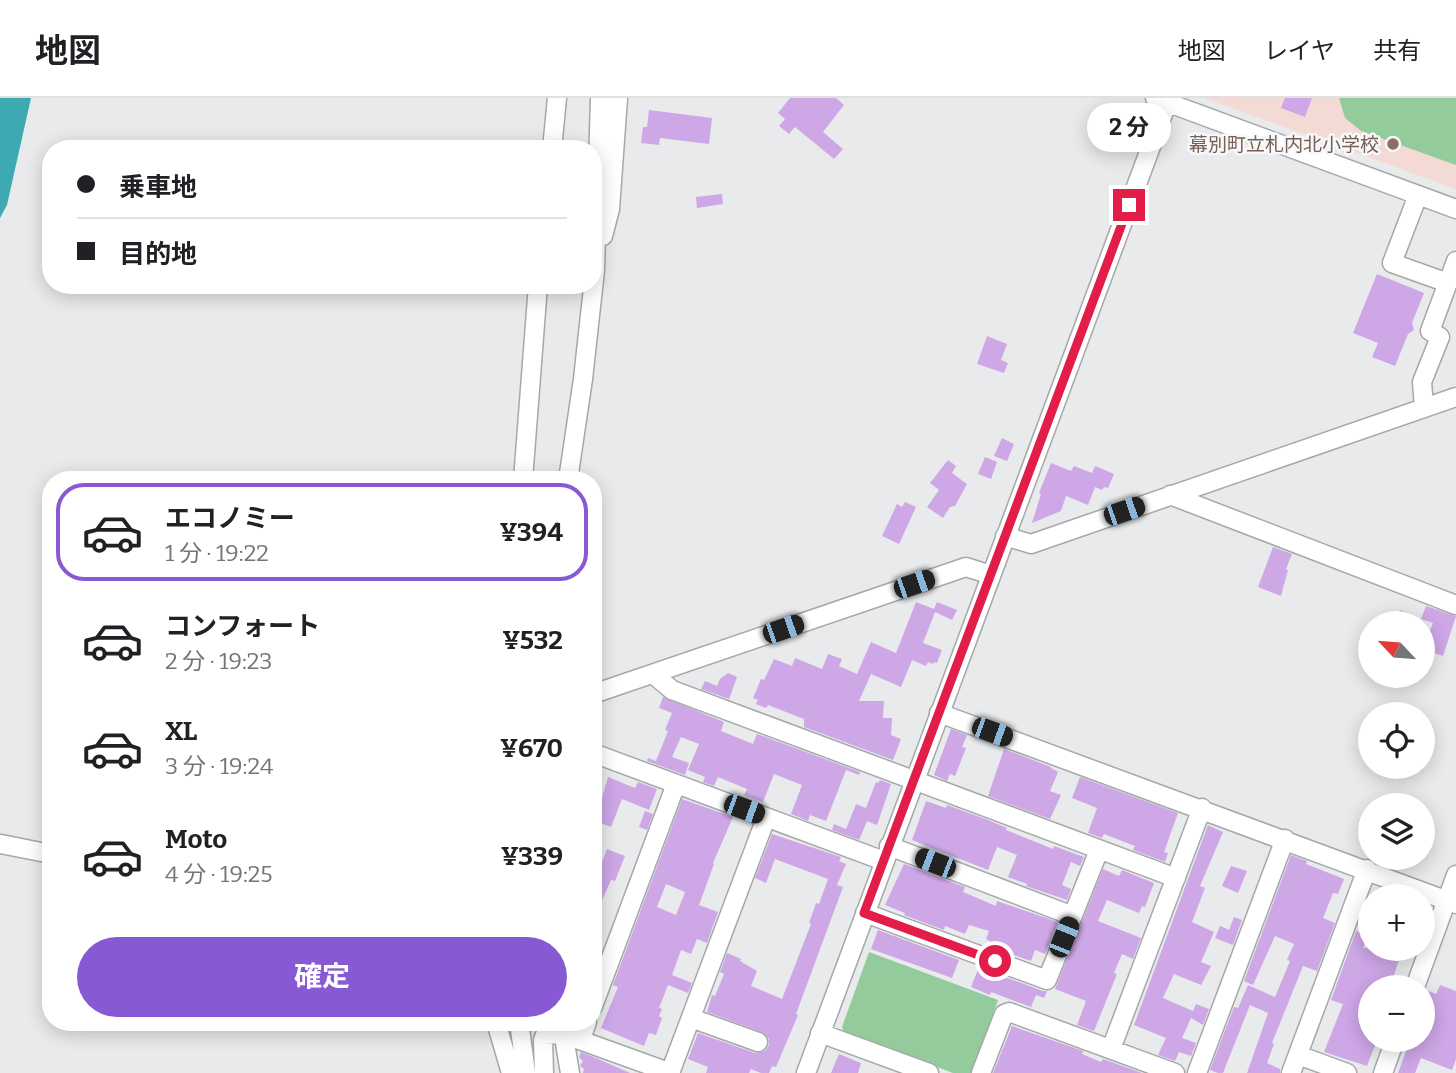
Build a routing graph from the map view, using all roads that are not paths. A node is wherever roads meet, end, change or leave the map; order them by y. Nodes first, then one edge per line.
1 (557, 98) edge
2 (600, 98) edge
3 (618, 98) edge
4 (1164, 100) edge
5 (553, 140) edge
6 (599, 140) edge
7 (1418, 194) junction
8 (1456, 208) edge
9 (602, 244) edge
10 (1456, 261) edge
11 (1448, 283) junction
12 (537, 294) edge
13 (593, 294) edge
14 (1456, 397) edge
15 (1424, 408) junction
16 (524, 471) edge
17 (569, 471) edge
18 (1170, 495) junction
19 (1005, 536) junction
20 (991, 575) junction
21 (1456, 606) edge
22 (653, 674) junction
23 (602, 691) edge
24 (939, 713) junction
25 (602, 756) edge
26 (914, 781) junction
27 (676, 784) junction
28 (1202, 808) junction
29 (766, 818) junction
30 (1285, 839) junction
31 (1, 844) edge
32 (1099, 850) junction
33 (42, 852) edge
34 (887, 854) junction
35 (1358, 866) edge
36 (1367, 870) edge
37 (1370, 870) edge
38 (1456, 875) edge
39 (1176, 878) junction
40 (1451, 902) edge
41 (864, 913) junction
42 (1073, 916) junction
43 (1420, 975) edge
44 (602, 982) edge
45 (691, 1018) junction
46 (499, 1031) edge
47 (520, 1031) edge
48 (555, 1031) edge
49 (563, 1031) edge
50 (567, 1031) edge
51 (584, 1031) edge
52 (820, 1033) junction
53 (581, 1039) junction
54 (758, 1042) dead end
55 (1111, 1049) junction
56 (1391, 1052) edge
57 (1297, 1055) junction
58 (881, 1065) edge
59 (511, 1073) edge
60 (526, 1073) edge
61 (544, 1073) edge
62 (570, 1073) edge
63 (671, 1073) edge
64 (806, 1073) edge
65 (929, 1073) edge
66 (981, 1073) edge
67 (1175, 1073) edge
68 (1196, 1073) edge
69 (1290, 1073) edge
70 (1347, 1073) edge
71 (1383, 1073) edge

1 - 5 street
2 - 6 street
3 - 9 street
4 - 7 street
4 - 19 street
7 - 8 street
7 - 11 street
10 - 11 street
11 - 15 street
12 - 16 street
13 - 17 street
14 - 15 street
15 - 18 street
18 - 19 street
18 - 21 street
19 - 20 street
20 - 22 street
20 - 24 street
22 - 23 street
22 - 26 street
24 - 26 street
24 - 28 street
25 - 27 street
26 - 32 street
26 - 34 street
27 - 29 street
27 - 44 street
28 - 30 street
28 - 39 street
29 - 34 street
29 - 45 street
30 - 35 street
30 - 68 street
31 - 33 street
32 - 39 street
32 - 42 street
34 - 41 street
34 - 42 street
36 - 57 street
37 - 40 street
38 - 40 street
39 - 55 street
40 - 43 street
41 - 42 street
41 - 52 street
45 - 54 street
45 - 63 street
46 - 59 street
47 - 60 street
48 - 61 street
49 - 62 street
50 - 53 street
51 - 53 street
52 - 58 street
52 - 64 street
53 - 63 street
55 - 66 street
55 - 67 street
56 - 71 street
57 - 69 street
57 - 70 street
58 - 65 street

